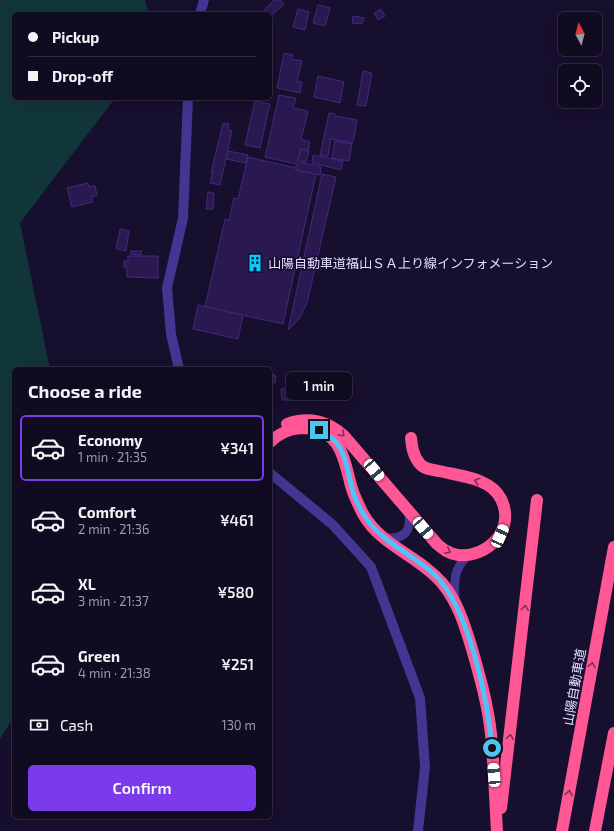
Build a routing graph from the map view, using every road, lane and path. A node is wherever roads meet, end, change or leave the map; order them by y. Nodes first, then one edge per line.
1 (204, 0) edge
2 (201, 12) edge
3 (188, 100) edge
4 (179, 367) edge
5 (272, 434) edge
6 (411, 438) dead end
7 (272, 440) edge
8 (272, 475) edge
9 (537, 500) dead end
10 (408, 510) junction
11 (382, 537) junction
12 (614, 547) edge
13 (468, 554) junction
14 (455, 603) junction
15 (614, 733) edge
16 (418, 831) edge
17 (498, 831) edge
18 (562, 831) edge
19 (595, 831) edge

1 - 2 street
3 - 4 street
5 -> 10 highway
13 -> 6 highway
7 - 11 highway
8 - 16 street
17 -> 9 highway
10 - 11 lane
10 -> 13 highway
11 - 14 highway
18 -> 12 highway, 山陽自動車道
13 - 14 lane
14 - 17 highway
15 - 19 highway

